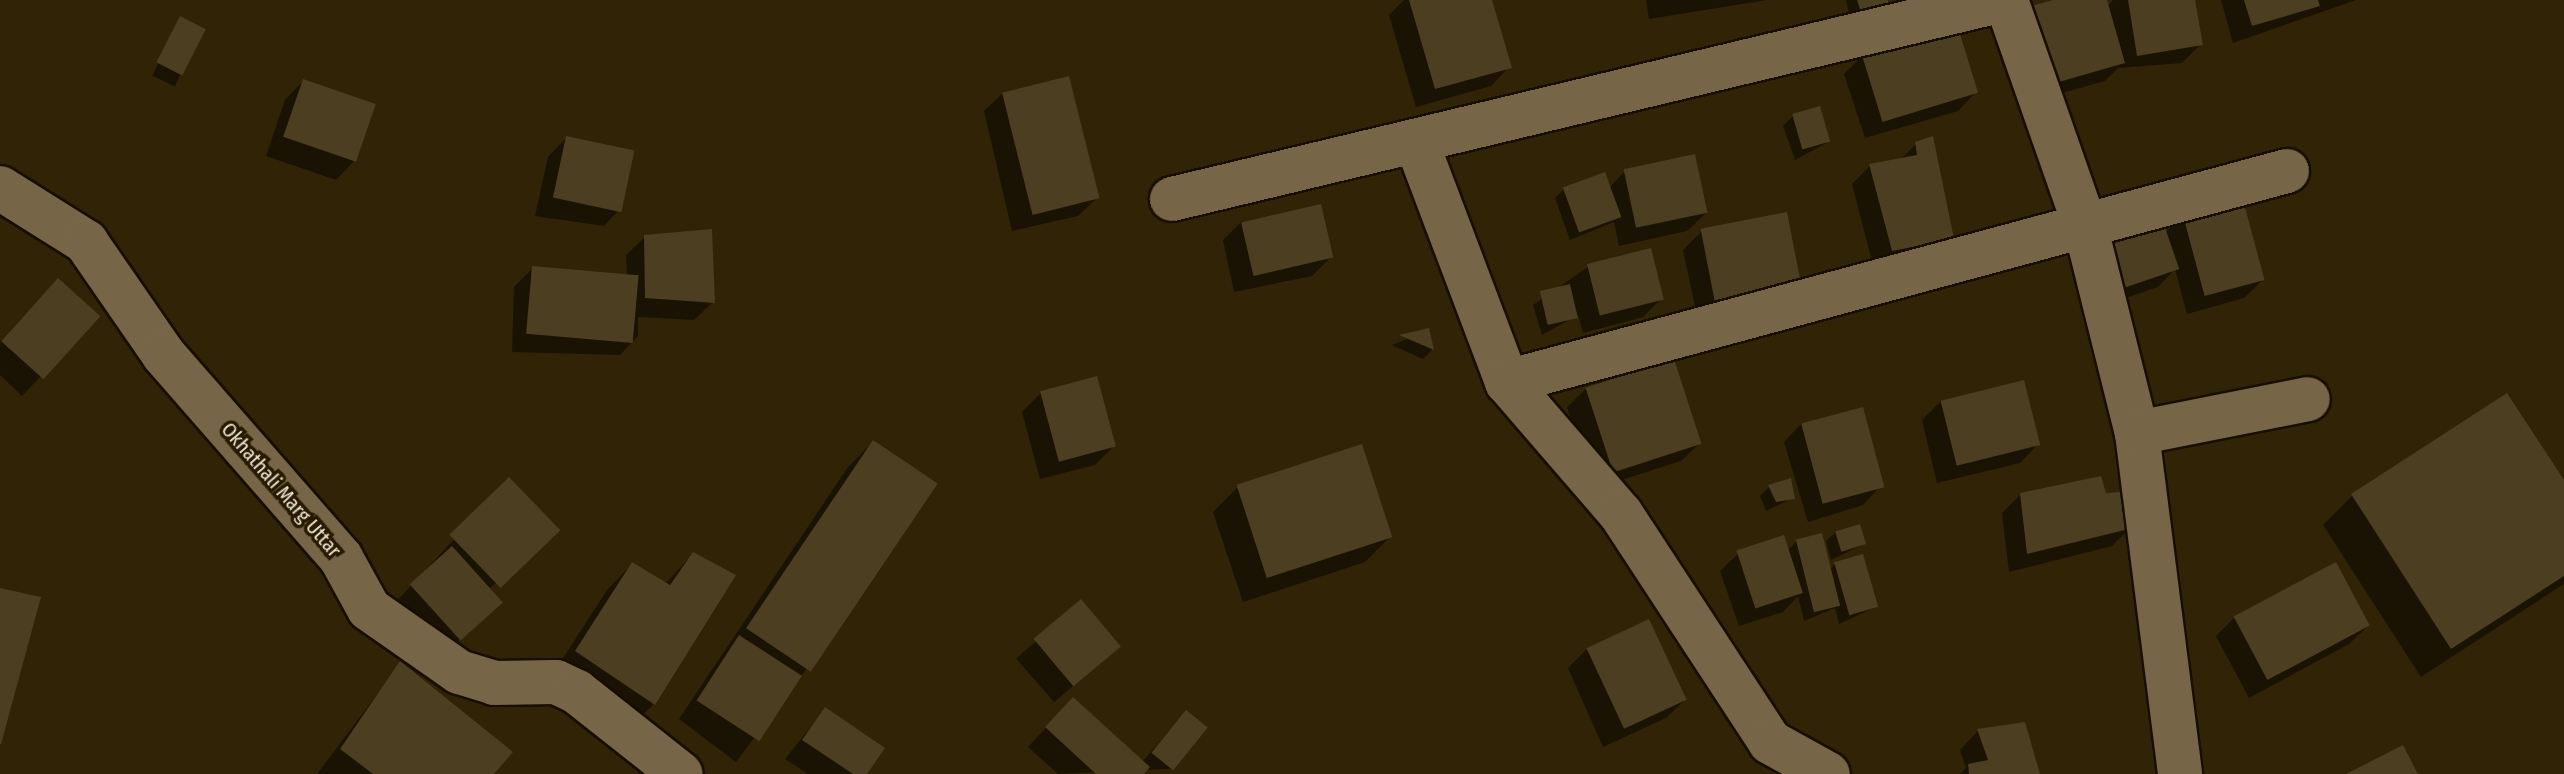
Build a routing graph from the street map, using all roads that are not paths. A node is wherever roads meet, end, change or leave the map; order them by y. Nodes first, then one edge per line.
1 (2004, 0) edge
2 (1416, 141) junction
3 (2287, 171) dead end
4 (0, 188) edge
5 (1172, 199) dead end
6 (2085, 225) junction
7 (1507, 382) junction
8 (2308, 399) dead end
9 (2137, 433) junction
10 (681, 774) edge
11 (1828, 774) edge
12 (2180, 774) edge

1 - 2 street
1 - 6 street
2 - 5 street
2 - 7 street
3 - 6 street
4 - 10 street, Okhathali Marg Uttar
6 - 7 street
6 - 9 street
7 - 11 street
8 - 9 street
9 - 12 street

